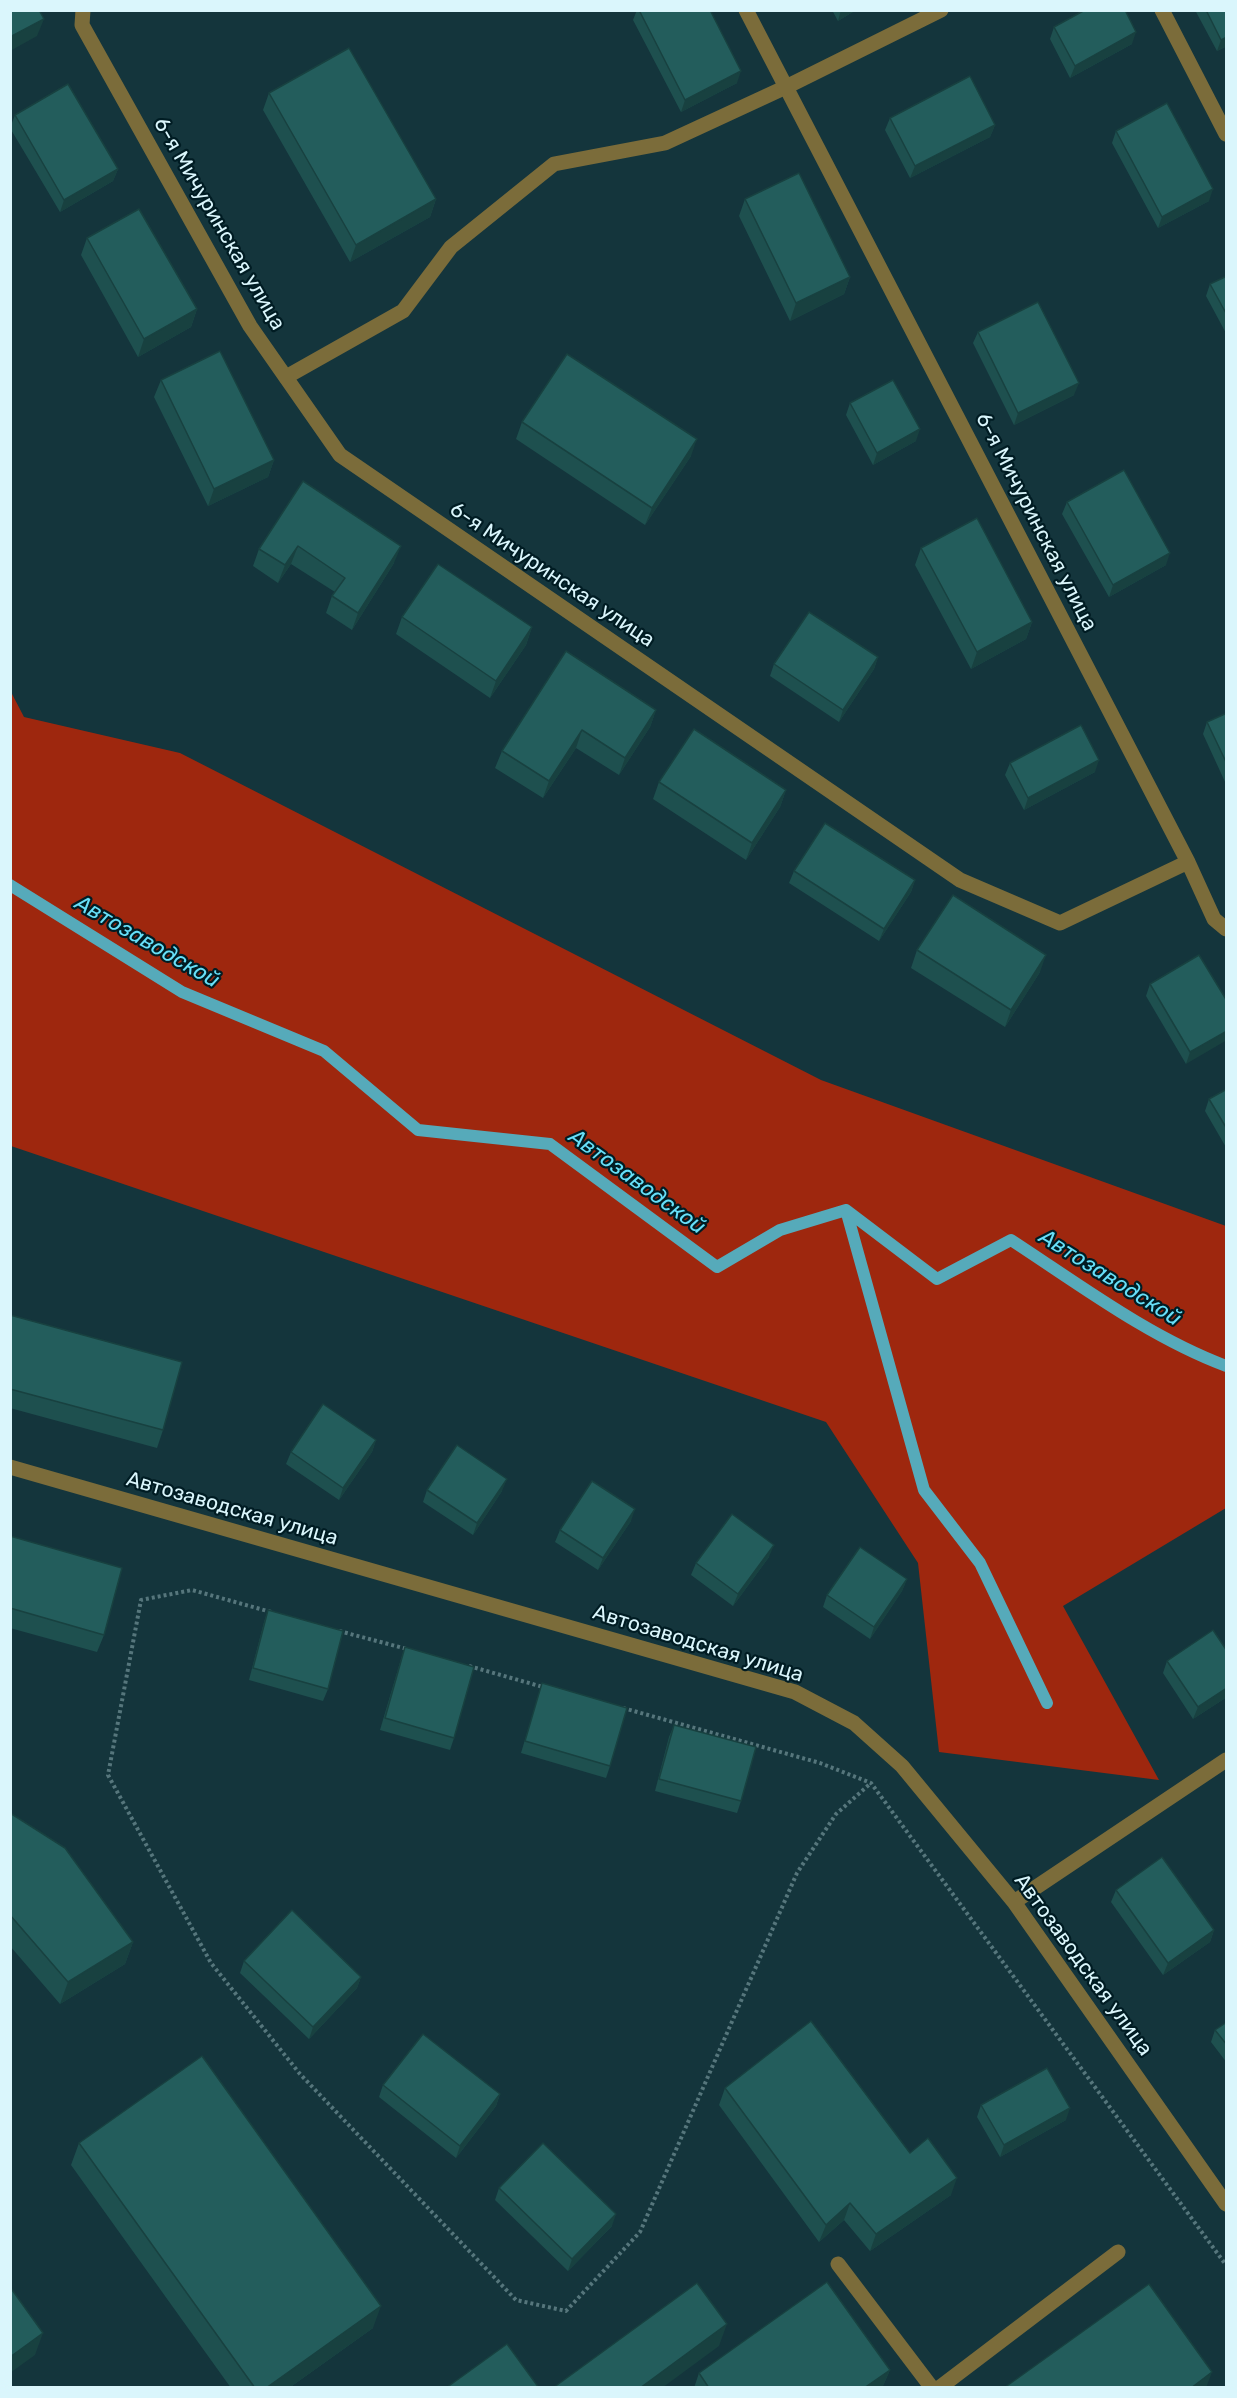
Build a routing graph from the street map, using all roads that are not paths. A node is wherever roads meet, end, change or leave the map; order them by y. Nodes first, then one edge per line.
1 (83, 10) edge
2 (746, 10) edge
3 (941, 10) edge
4 (1162, 10) edge
5 (786, 87) junction
6 (1227, 134) edge
7 (286, 377) junction
8 (1188, 862) junction
9 (1227, 929) edge
10 (10, 1467) edge
11 (1227, 1760) edge
12 (1014, 1902) junction
13 (1227, 2204) edge
14 (1118, 2252) dead end
15 (838, 2264) dead end
16 (932, 2388) edge
17 (939, 2388) edge

1 - 7 street, 6-я Мичуринская улица
2 - 5 street, 6-я Мичуринская улица
3 - 5 street
4 - 6 street
5 - 7 street
5 - 8 street, 6-я Мичуринская улица
7 - 8 street, 6-я Мичуринская улица
8 - 9 street, 6-я Мичуринская улица
10 - 12 street, Автозаводская улица
11 - 12 street
12 - 13 street, Автозаводская улица
14 - 17 street
15 - 16 street

